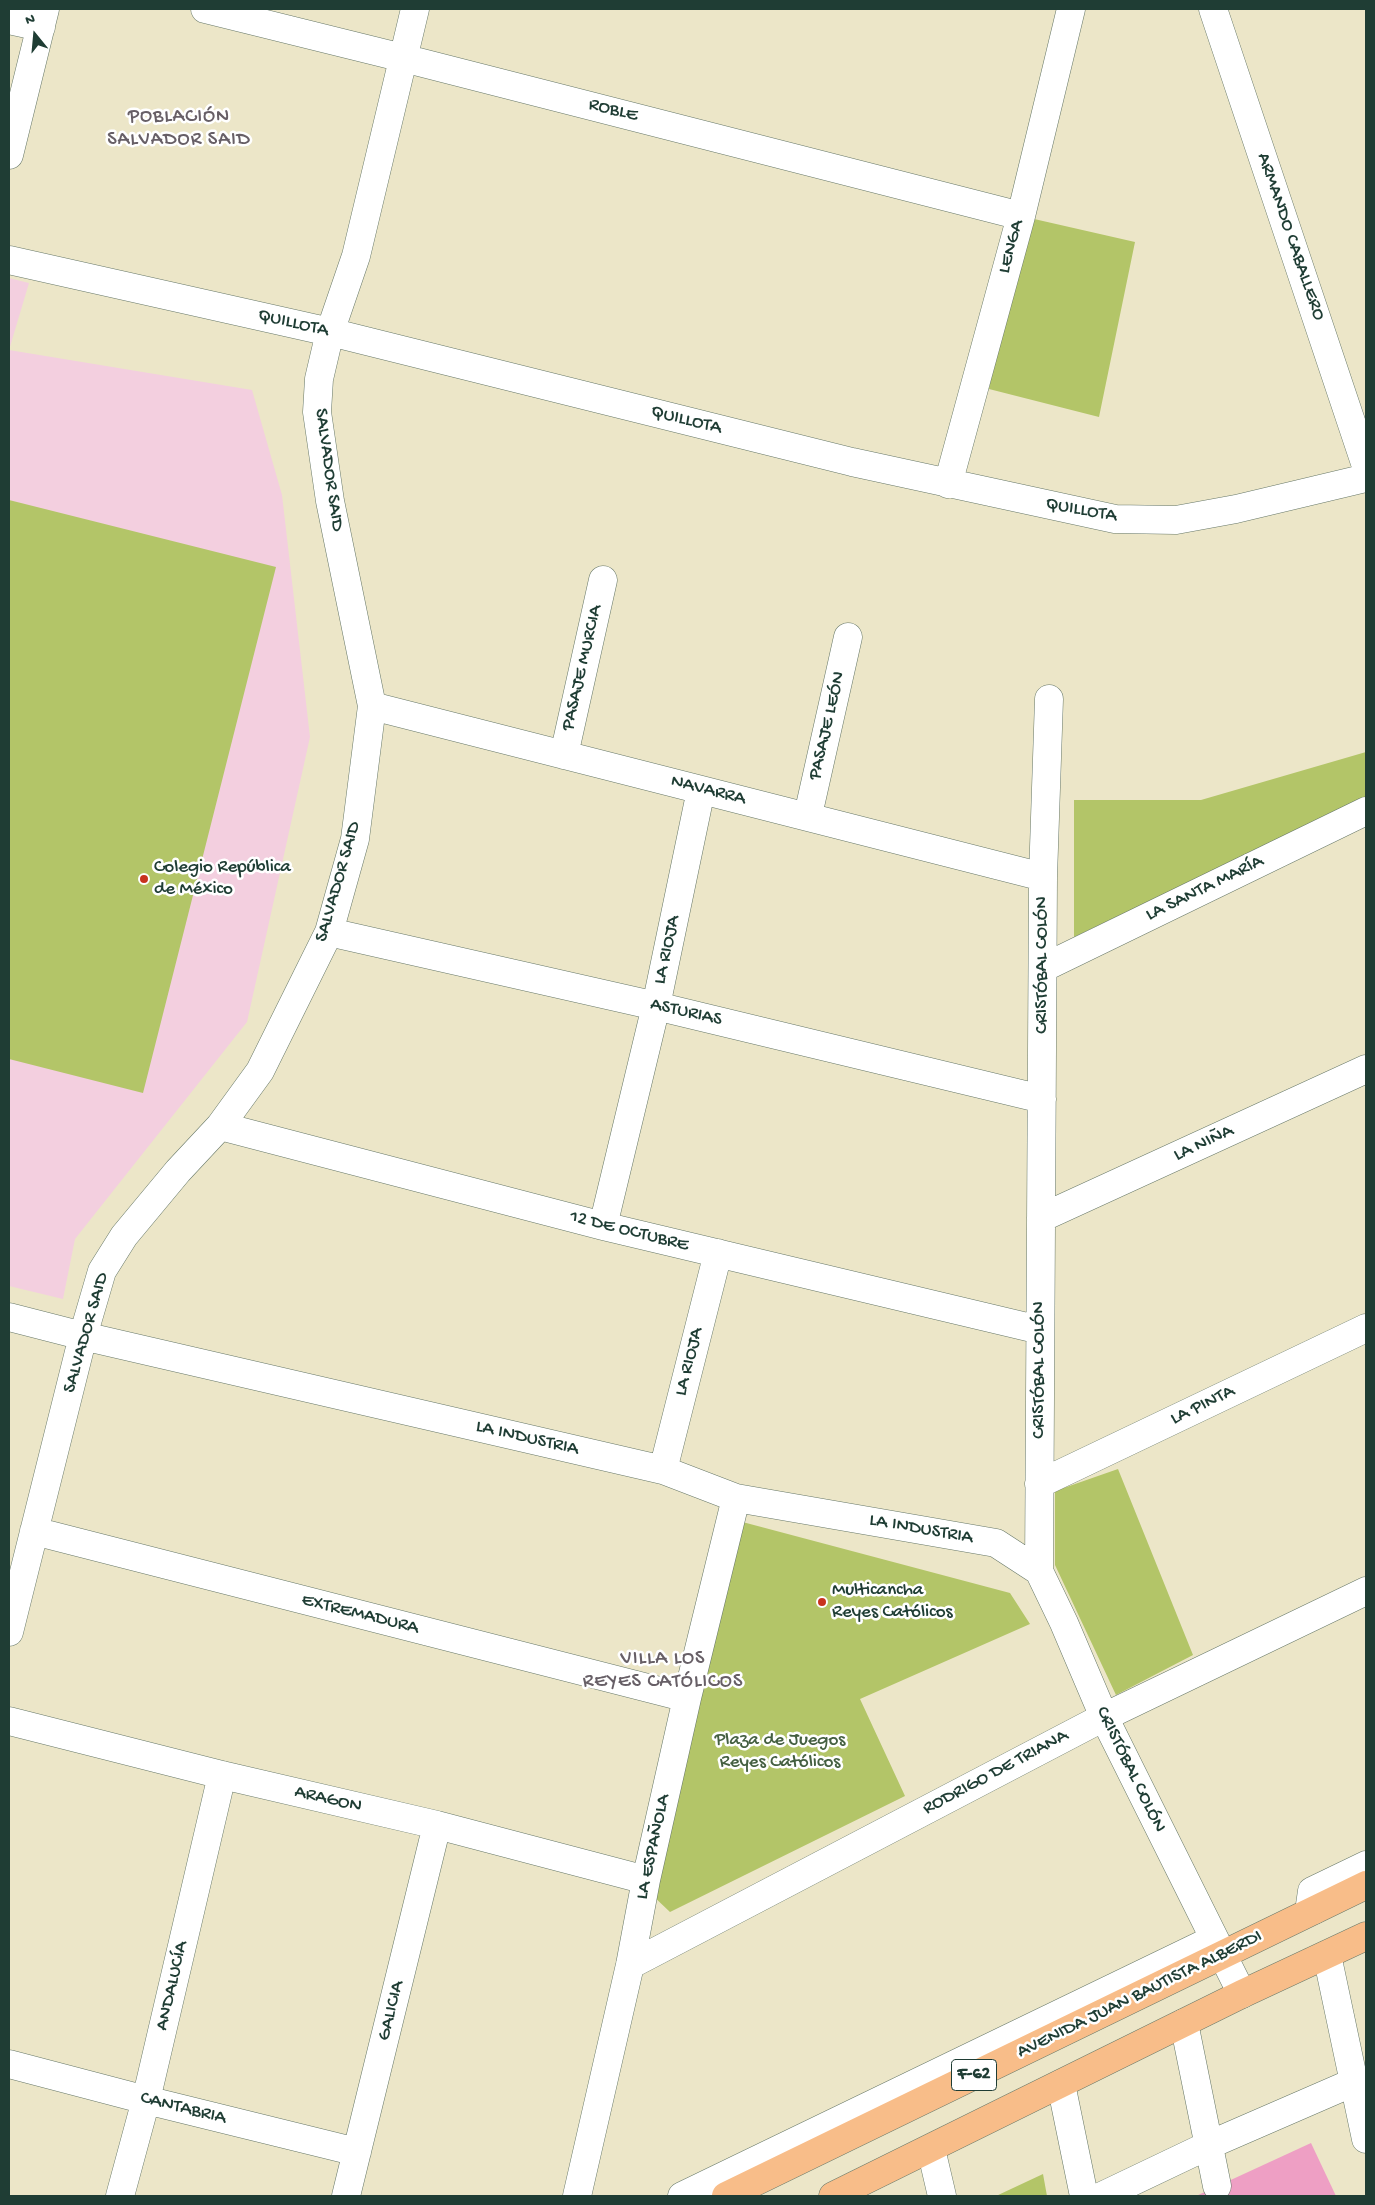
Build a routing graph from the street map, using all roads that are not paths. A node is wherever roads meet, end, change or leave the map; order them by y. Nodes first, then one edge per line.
1 (205, 9) edge
2 (415, 9) edge
3 (1070, 9) edge
4 (1213, 9) edge
5 (43, 18) edge
6 (9, 20) edge
7 (403, 58) junction
8 (9, 155) edge
9 (1020, 216) junction
10 (9, 260) edge
11 (330, 332) junction
12 (1366, 466) edge
13 (1366, 478) edge
14 (948, 484) junction
15 (603, 580) dead end
16 (848, 637) dead end
17 (1049, 699) dead end
18 (372, 706) junction
19 (564, 755) junction
20 (701, 790) junction
21 (1366, 811) edge
22 (808, 815) junction
23 (1043, 877) junction
24 (329, 932) junction
25 (1043, 968) junction
26 (656, 1006) junction
27 (1366, 1070) edge
28 (1042, 1099) junction
29 (220, 1126) junction
30 (1041, 1218) junction
31 (603, 1226) junction
32 (718, 1253) junction
33 (9, 1317) edge
34 (1366, 1328) edge
35 (1040, 1330) junction
36 (83, 1336) junction
37 (663, 1470) junction
38 (1039, 1484) junction
39 (736, 1498) junction
40 (34, 1531) junction
41 (1039, 1571) junction
42 (1366, 1591) edge
43 (9, 1632) edge
44 (687, 1698) junction
45 (1104, 1717) junction
46 (9, 1721) edge
47 (222, 1775) junction
48 (437, 1825) junction
49 (1366, 1864) edge
50 (646, 1880) junction
51 (1366, 1885) edge
52 (1314, 1910) junction
53 (1351, 1946) edge
54 (1218, 1947) junction
55 (630, 1965) junction
56 (1242, 1994) junction
57 (1184, 2023) junction
58 (9, 2064) edge
59 (1354, 2082) junction
60 (1061, 2084) junction
61 (146, 2100) junction
62 (1366, 2139) edge
63 (1208, 2145) junction
64 (931, 2149) junction
65 (357, 2152) junction
66 (1217, 2186) dead end
67 (120, 2196) edge
68 (346, 2196) edge
69 (577, 2196) edge
70 (682, 2196) edge
71 (726, 2196) edge
72 (833, 2196) edge
73 (942, 2196) edge
74 (1084, 2196) edge
75 (1102, 2196) edge

1 - 7 street, ROBLE
2 - 7 street, SALVADOR SAID
3 - 9 street, LENGA
4 - 12 street, ARMANDO CABALLERO
5 - 6 street
5 - 8 street
7 - 9 street, ROBLE
7 - 11 street, SALVADOR SAID
9 - 14 street, LENGA
10 - 11 street, QUILLOTA
11 - 14 street, QUILLOTA
11 - 18 street, SALVADOR SAID
13 - 14 street, QUILLOTA
15 - 19 street, PASAJE MURCIA
16 - 22 street, PASAJE LEÓN
17 - 23 street, CRISTÓBAL COLÓN
18 - 19 street, NAVARRA
18 - 24 street, SALVADOR SAID
19 - 20 street, NAVARRA
20 - 22 street, NAVARRA
20 - 26 street, LA RIOJA
21 - 25 street, LA SANTA MARÍA
22 - 23 street, NAVARRA
23 - 25 street, CRISTÓBAL COLÓN
24 - 26 street, ASTURIAS
24 - 29 street, SALVADOR SAID
25 - 28 street, CRISTÓBAL COLÓN
26 - 28 street, ASTURIAS
26 - 31 street, LA RIOJA
27 - 30 street, LA NIÑA
28 - 30 street, CRISTÓBAL COLÓN
29 - 31 street, 12 DE OCTUBRE
29 - 36 street, SALVADOR SAID
30 - 35 street, CRISTÓBAL COLÓN
31 - 32 street, 12 DE OCTUBRE
32 - 35 street, 12 DE OCTUBRE
32 - 37 street, LA RIOJA
33 - 36 street, LA INDUSTRIA
34 - 38 street, LA PINTA
35 - 38 street, CRISTÓBAL COLÓN
36 - 37 street, LA INDUSTRIA
36 - 40 street, SALVADOR SAID
37 - 39 street, LA INDUSTRIA
38 - 41 street, CRISTÓBAL COLÓN
39 - 41 street, LA INDUSTRIA
39 - 44 street, LA ESPAÑOLA
40 - 43 street, SALVADOR SAID
40 - 44 street, EXTREMADURA
41 - 45 street, CRISTÓBAL COLÓN
42 - 45 street, RODRIGO DE TRIANA
44 - 50 street, LA ESPAÑOLA
45 - 54 street, CRISTÓBAL COLÓN
45 - 55 street, RODRIGO DE TRIANA
46 - 47 street, ARAGON
47 - 48 street, ARAGON
47 - 61 street, ANDALUCÍA
48 - 50 street, ARAGON
48 - 65 street, GALICIA
49 - 52 street
50 - 55 street, LA ESPAÑOLA
51 - 52 main road, AVENIDA JUAN BAUTISTA ALBERDI / F-62
52 - 54 main road, AVENIDA JUAN BAUTISTA ALBERDI / F-62
53 - 56 main road, F-62
53 - 59 street
54 - 56 street, CRISTÓBAL COLÓN
54 - 70 street
54 - 71 main road, AVENIDA JUAN BAUTISTA ALBERDI / F-62
55 - 69 street, LA ESPAÑOLA
56 - 57 main road, F-62
57 - 60 main road, F-62
57 - 63 street
58 - 61 street, CANTABRIA
59 - 62 street
59 - 63 street
60 - 64 main road, F-62
60 - 74 street
61 - 65 street, CANTABRIA
61 - 67 street, ANDALUCÍA
63 - 66 street
63 - 75 street
64 - 72 main road, F-62
64 - 73 street
65 - 68 street, GALICIA

